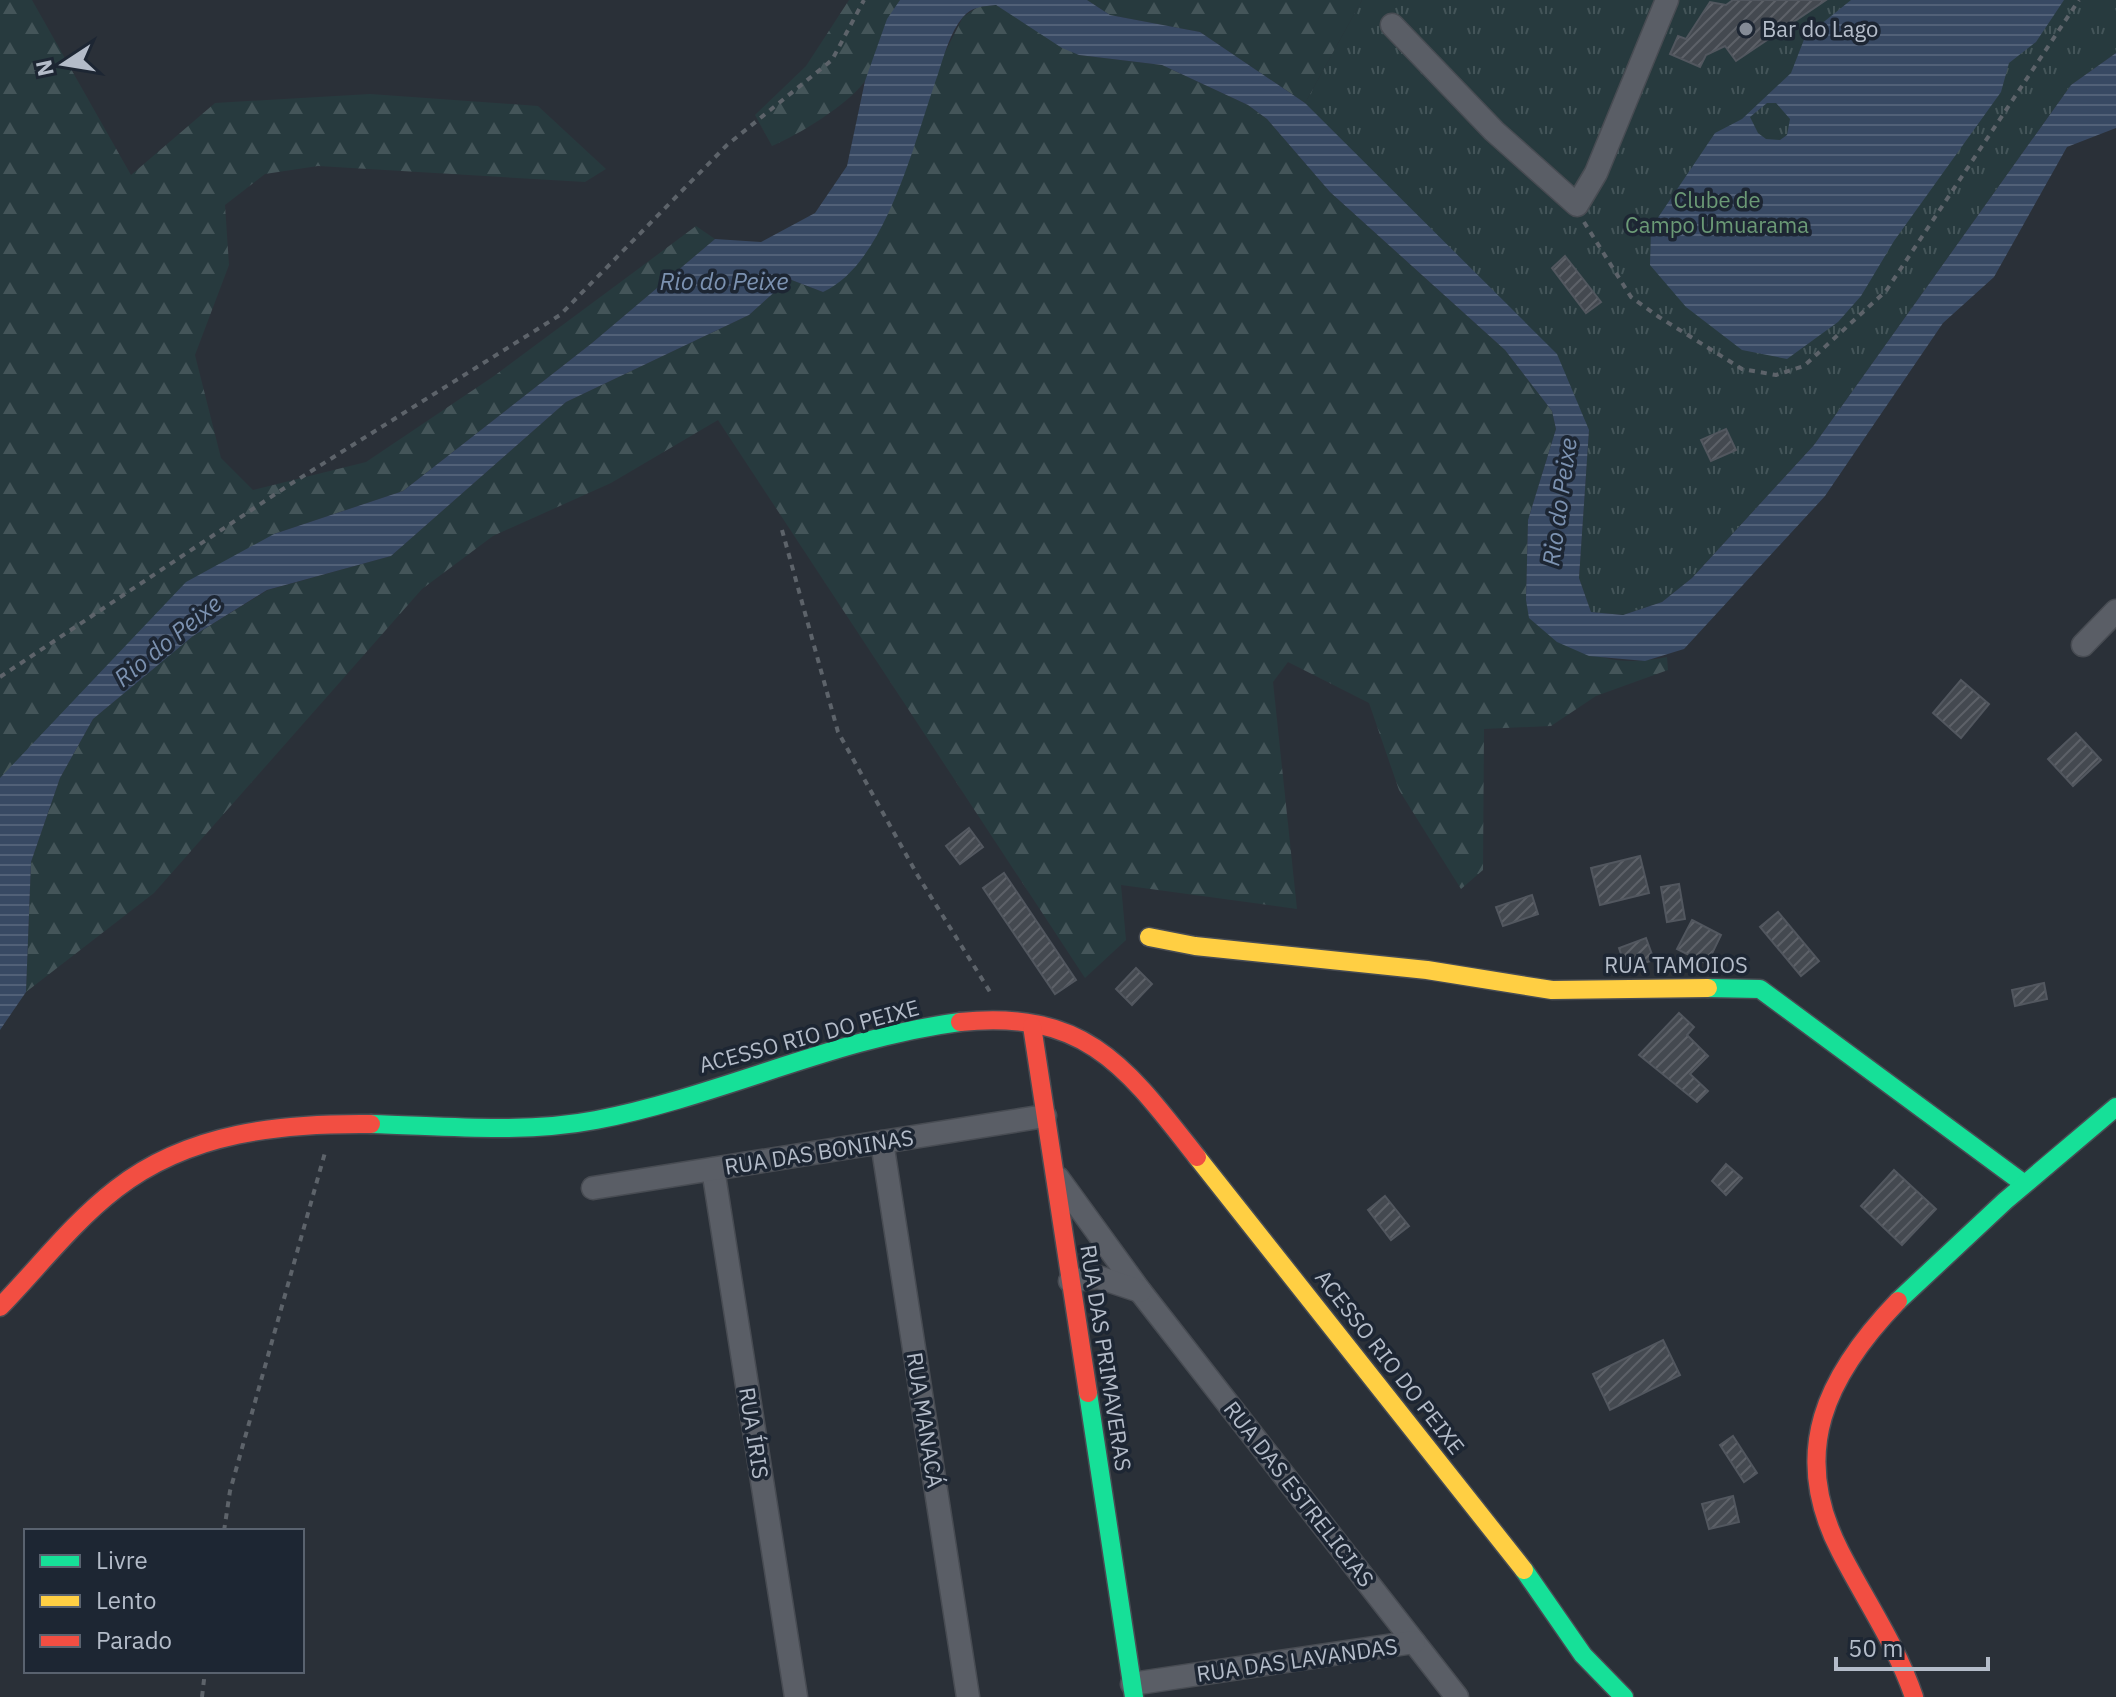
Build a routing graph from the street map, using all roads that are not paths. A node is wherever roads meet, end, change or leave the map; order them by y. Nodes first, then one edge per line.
1 (1667, 0) edge
2 (1392, 25) dead end
3 (2116, 611) edge
4 (2083, 645) dead end
5 (1149, 937) dead end
6 (1032, 1026) junction
7 (2116, 1107) edge
8 (1045, 1116) junction
9 (882, 1142) junction
10 (713, 1169) junction
11 (1054, 1173) junction
12 (2023, 1183) junction
13 (593, 1188) dead end
14 (1070, 1281) junction
15 (1140, 1291) junction
16 (0, 1307) edge
17 (1414, 1642) junction
18 (1133, 1690) edge
19 (796, 1697) edge
20 (968, 1697) edge
21 (1457, 1697) edge
22 (1624, 1697) edge
23 (1914, 1697) edge

1 - 2 street
3 - 4 street
5 - 12 street, RUA TAMOIOS
6 - 8 street, RUA DAS PRIMAVERAS
6 - 16 street, ACESSO RIO DO PEIXE
6 - 22 street, ACESSO RIO DO PEIXE
7 - 12 street
8 - 9 street, RUA DAS BONINAS
8 - 11 street, RUA DAS PRIMAVERAS
9 - 10 street, RUA DAS BONINAS
9 - 20 street, RUA MANACÁ
10 - 13 street, RUA DAS BONINAS
10 - 19 street, RUA ÍRIS
11 - 14 street, RUA DAS PRIMAVERAS
11 - 15 street, RUA DAS ESTRELICIAS
12 - 23 street
14 - 15 street
14 - 18 street, RUA DAS PRIMAVERAS
15 - 17 street, RUA DAS ESTRELICIAS
17 - 18 street, RUA DAS LAVANDAS
17 - 21 street, RUA DAS ESTRELICIAS

